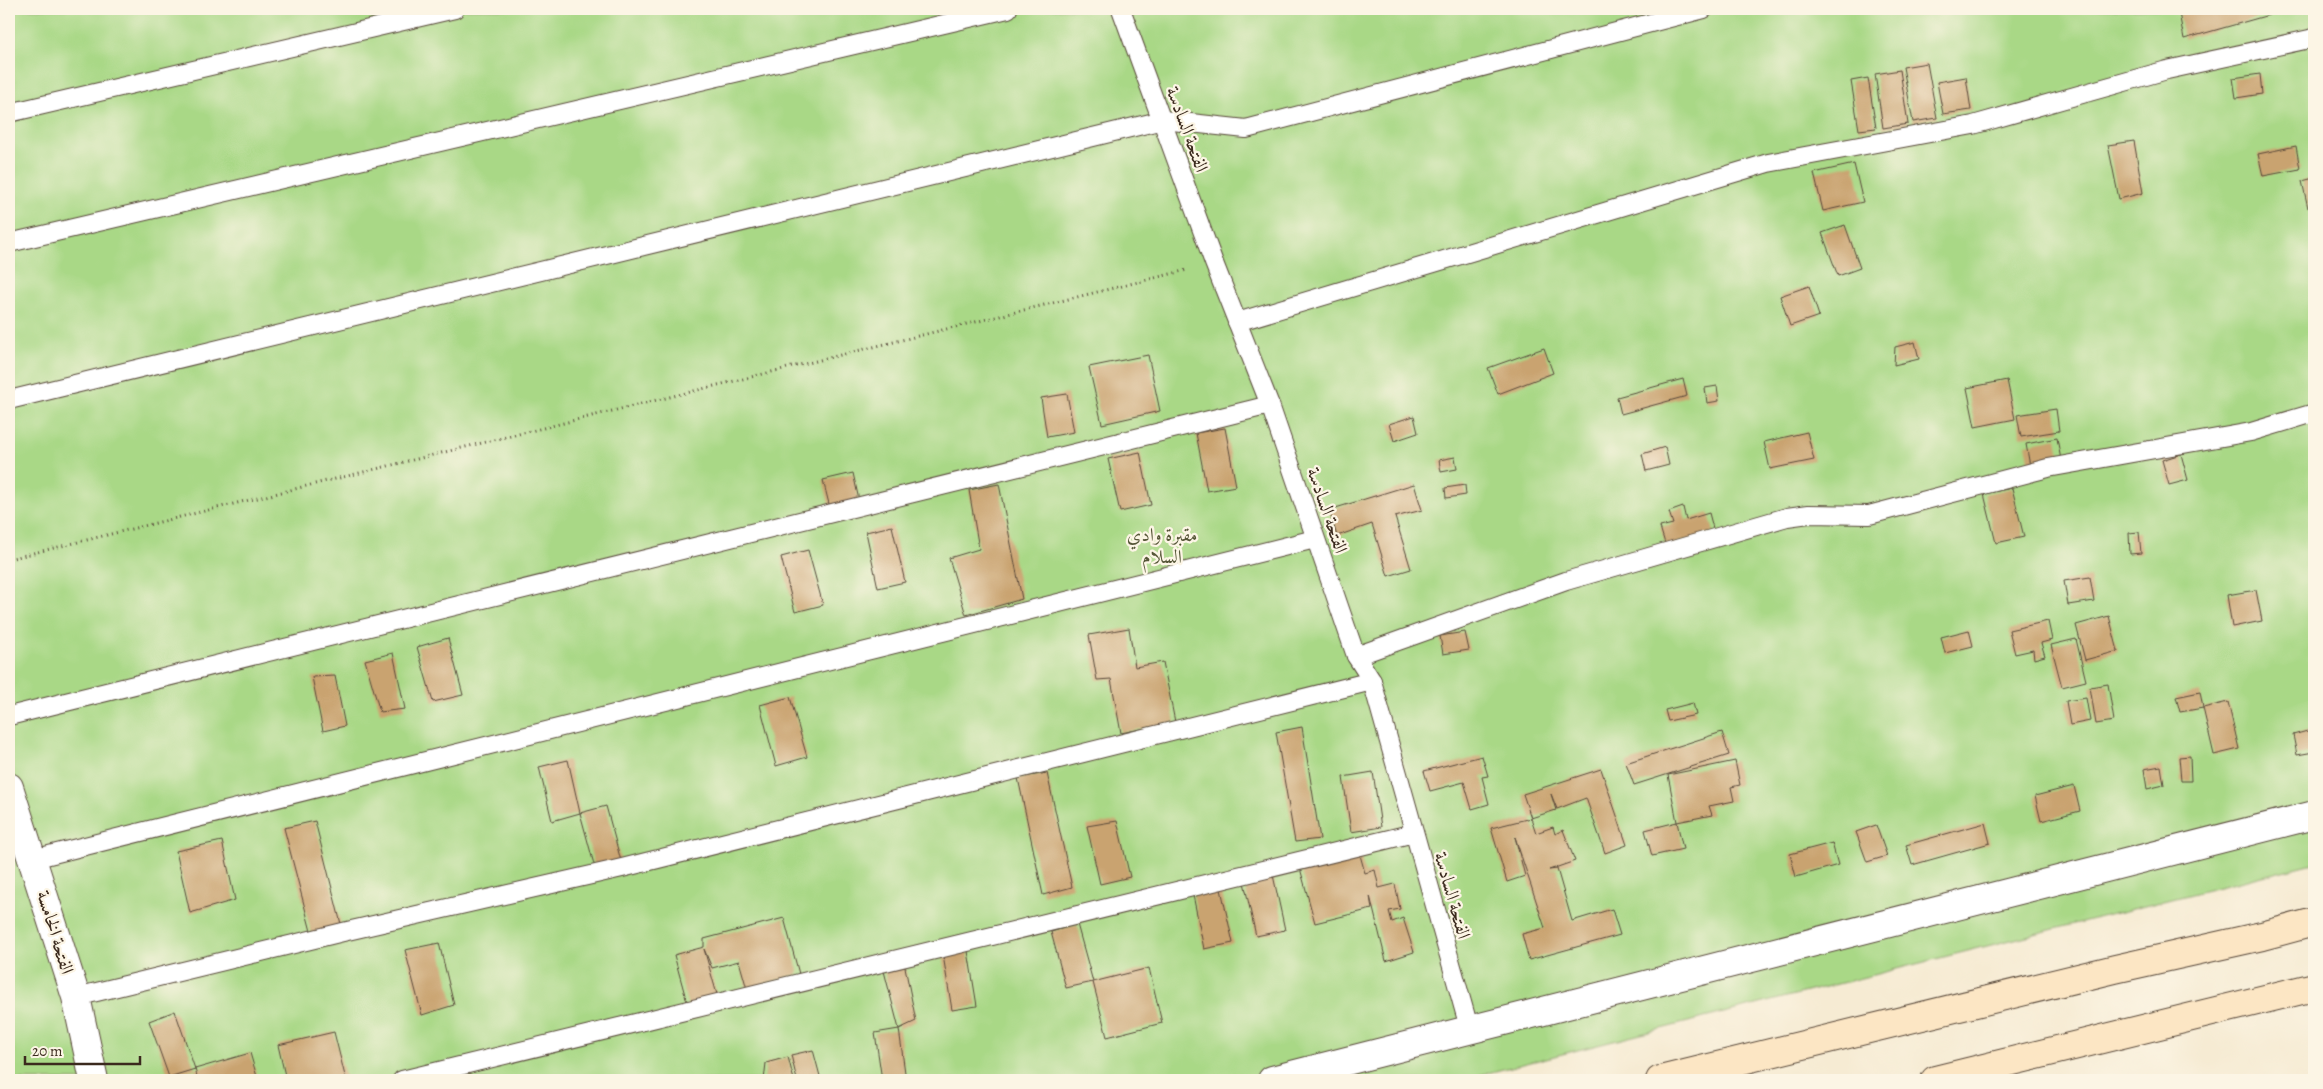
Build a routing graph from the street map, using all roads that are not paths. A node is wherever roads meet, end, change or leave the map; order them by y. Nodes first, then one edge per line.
1 (455, 9) edge
2 (1008, 9) edge
3 (1121, 9) edge
4 (1704, 9) edge
5 (2314, 38) edge
6 (9, 113) edge
7 (1163, 120) junction
8 (9, 243) edge
9 (1237, 322) junction
10 (9, 400) edge
11 (1270, 405) junction
12 (2314, 413) edge
13 (1315, 539) junction
14 (1356, 656) junction
15 (1372, 681) junction
16 (9, 716) edge
17 (9, 787) edge
18 (2314, 815) edge
19 (1414, 833) junction
20 (33, 859) junction
21 (2314, 922) edge
22 (2314, 987) edge
23 (76, 996) junction
24 (1470, 1031) junction
25 (94, 1080) edge
26 (402, 1080) edge
27 (1272, 1080) edge
28 (1660, 1080) edge
29 (1935, 1080) edge

1 - 6 lane
2 - 8 lane
3 - 7 lane, الفتحة السادسة
4 - 7 lane
5 - 9 lane
7 - 9 lane, الفتحة السادسة
7 - 10 lane
9 - 11 lane, الفتحة السادسة
11 - 13 lane, الفتحة السادسة
11 - 16 lane
12 - 14 lane
13 - 14 lane, الفتحة السادسة
13 - 20 lane
14 - 15 lane, الفتحة السادسة
15 - 19 lane, الفتحة السادسة
15 - 23 lane
17 - 20 street, الفتحة الخامسة
18 - 24 street
19 - 24 lane, الفتحة السادسة
19 - 26 lane
20 - 23 street, الفتحة الخامسة
21 - 28 main road
22 - 29 main road
23 - 25 street, الفتحة الخامسة
24 - 27 street

